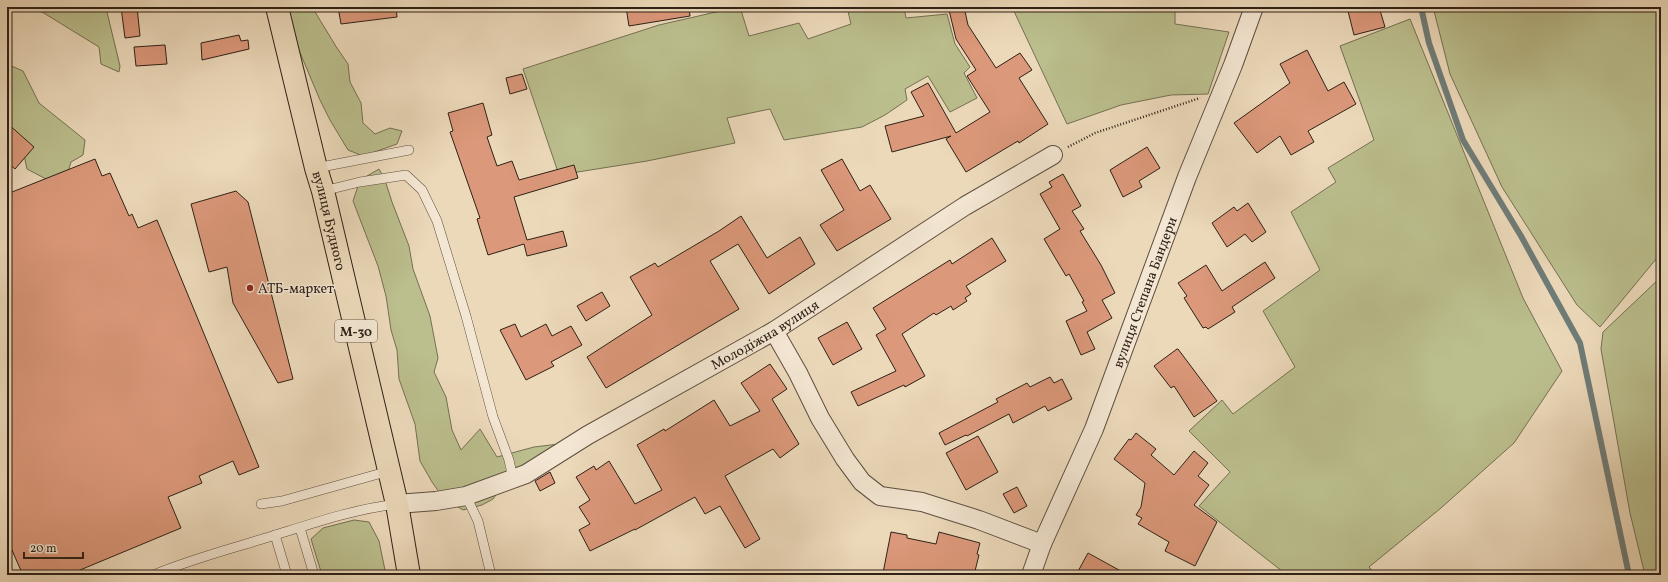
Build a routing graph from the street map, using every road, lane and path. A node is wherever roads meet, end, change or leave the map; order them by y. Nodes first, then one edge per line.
1 (277, 7) edge
2 (1254, 7) edge
3 (1218, 102) junction
4 (409, 150) dead end
5 (1053, 155) joint
6 (316, 168) junction
7 (324, 191) junction
8 (774, 331) junction
9 (389, 471) junction
10 (513, 479) junction
11 (466, 496) junction
12 (261, 504) dead end
13 (397, 504) junction
14 (300, 528) junction
15 (275, 535) junction
16 (1042, 544) junction
17 (154, 575) edge
18 (286, 575) edge
19 (314, 575) edge
20 (409, 575) edge
21 (491, 575) edge
22 (1031, 575) edge

1 - 6 highway, вулиця Будного / М-30
2 - 3 street, вулиця Степана Бандери
3 - 5 path
3 - 16 street, вулиця Степана Бандери
4 - 6 lane
5 - 8 street, Молодіжна вулиця
6 - 7 highway, вулиця Будного / М-30
7 - 9 highway, вулиця Будного / М-30
7 - 10 lane
8 - 10 street, Молодіжна вулиця
8 - 16 street
9 - 12 lane
9 - 13 highway, вулиця Будного / М-30
10 - 11 street, Молодіжна вулиця
11 - 13 street, Молодіжна вулиця
11 - 21 lane
13 - 14 lane
13 - 20 highway, вулиця Будного / М-30
14 - 15 lane
14 - 19 lane
15 - 17 lane
15 - 18 lane
16 - 22 street, вулиця Степана Бандери

